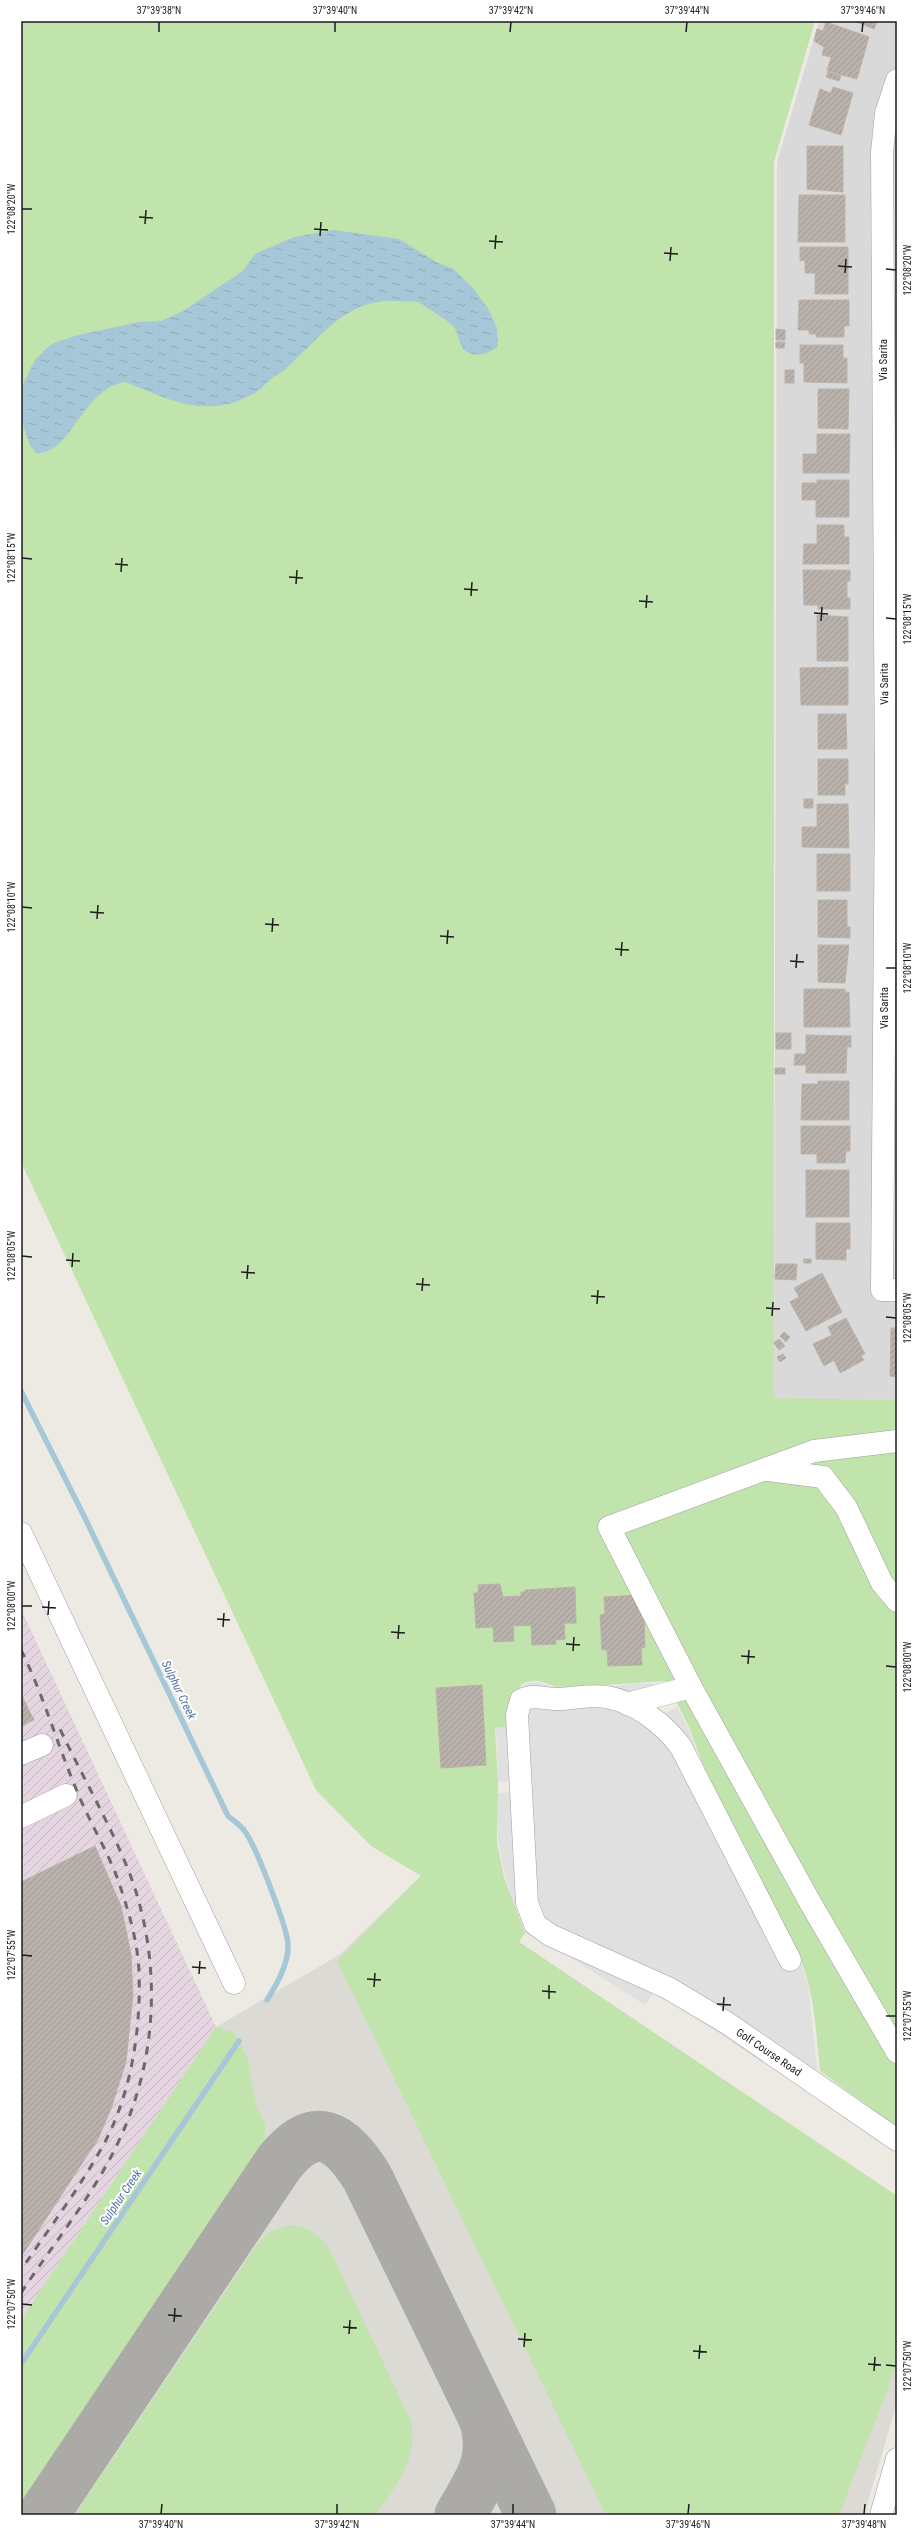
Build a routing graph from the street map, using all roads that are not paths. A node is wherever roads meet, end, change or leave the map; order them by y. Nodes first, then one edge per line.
1 (897, 80) edge
2 (889, 152) edge
3 (890, 352) edge
4 (890, 570) edge
5 (891, 787) edge
6 (890, 1290) edge
7 (897, 1441) edge
8 (766, 1470) junction
9 (21, 1533) edge
10 (897, 1601) edge
11 (691, 1687) junction
12 (627, 1704) junction
13 (42, 1745) dead end
14 (21, 1754) edge
15 (66, 1795) dead end
16 (21, 1817) edge
17 (790, 1960) dead end
18 (234, 1983) dead end
19 (897, 2052) edge
20 (897, 2140) edge
21 (897, 2459) edge
22 (881, 2515) edge

1 - 2 street, Via Sarita
2 - 3 street, Via Sarita
3 - 4 street, Via Sarita
4 - 5 street, Via Sarita
5 - 6 street, Via Sarita
7 - 8 street
8 - 10 street
8 - 11 street
9 - 18 street
11 - 12 street
11 - 19 street
12 - 17 street
12 - 20 street, Golf Course Road
13 - 14 street
15 - 16 street
21 - 22 street

